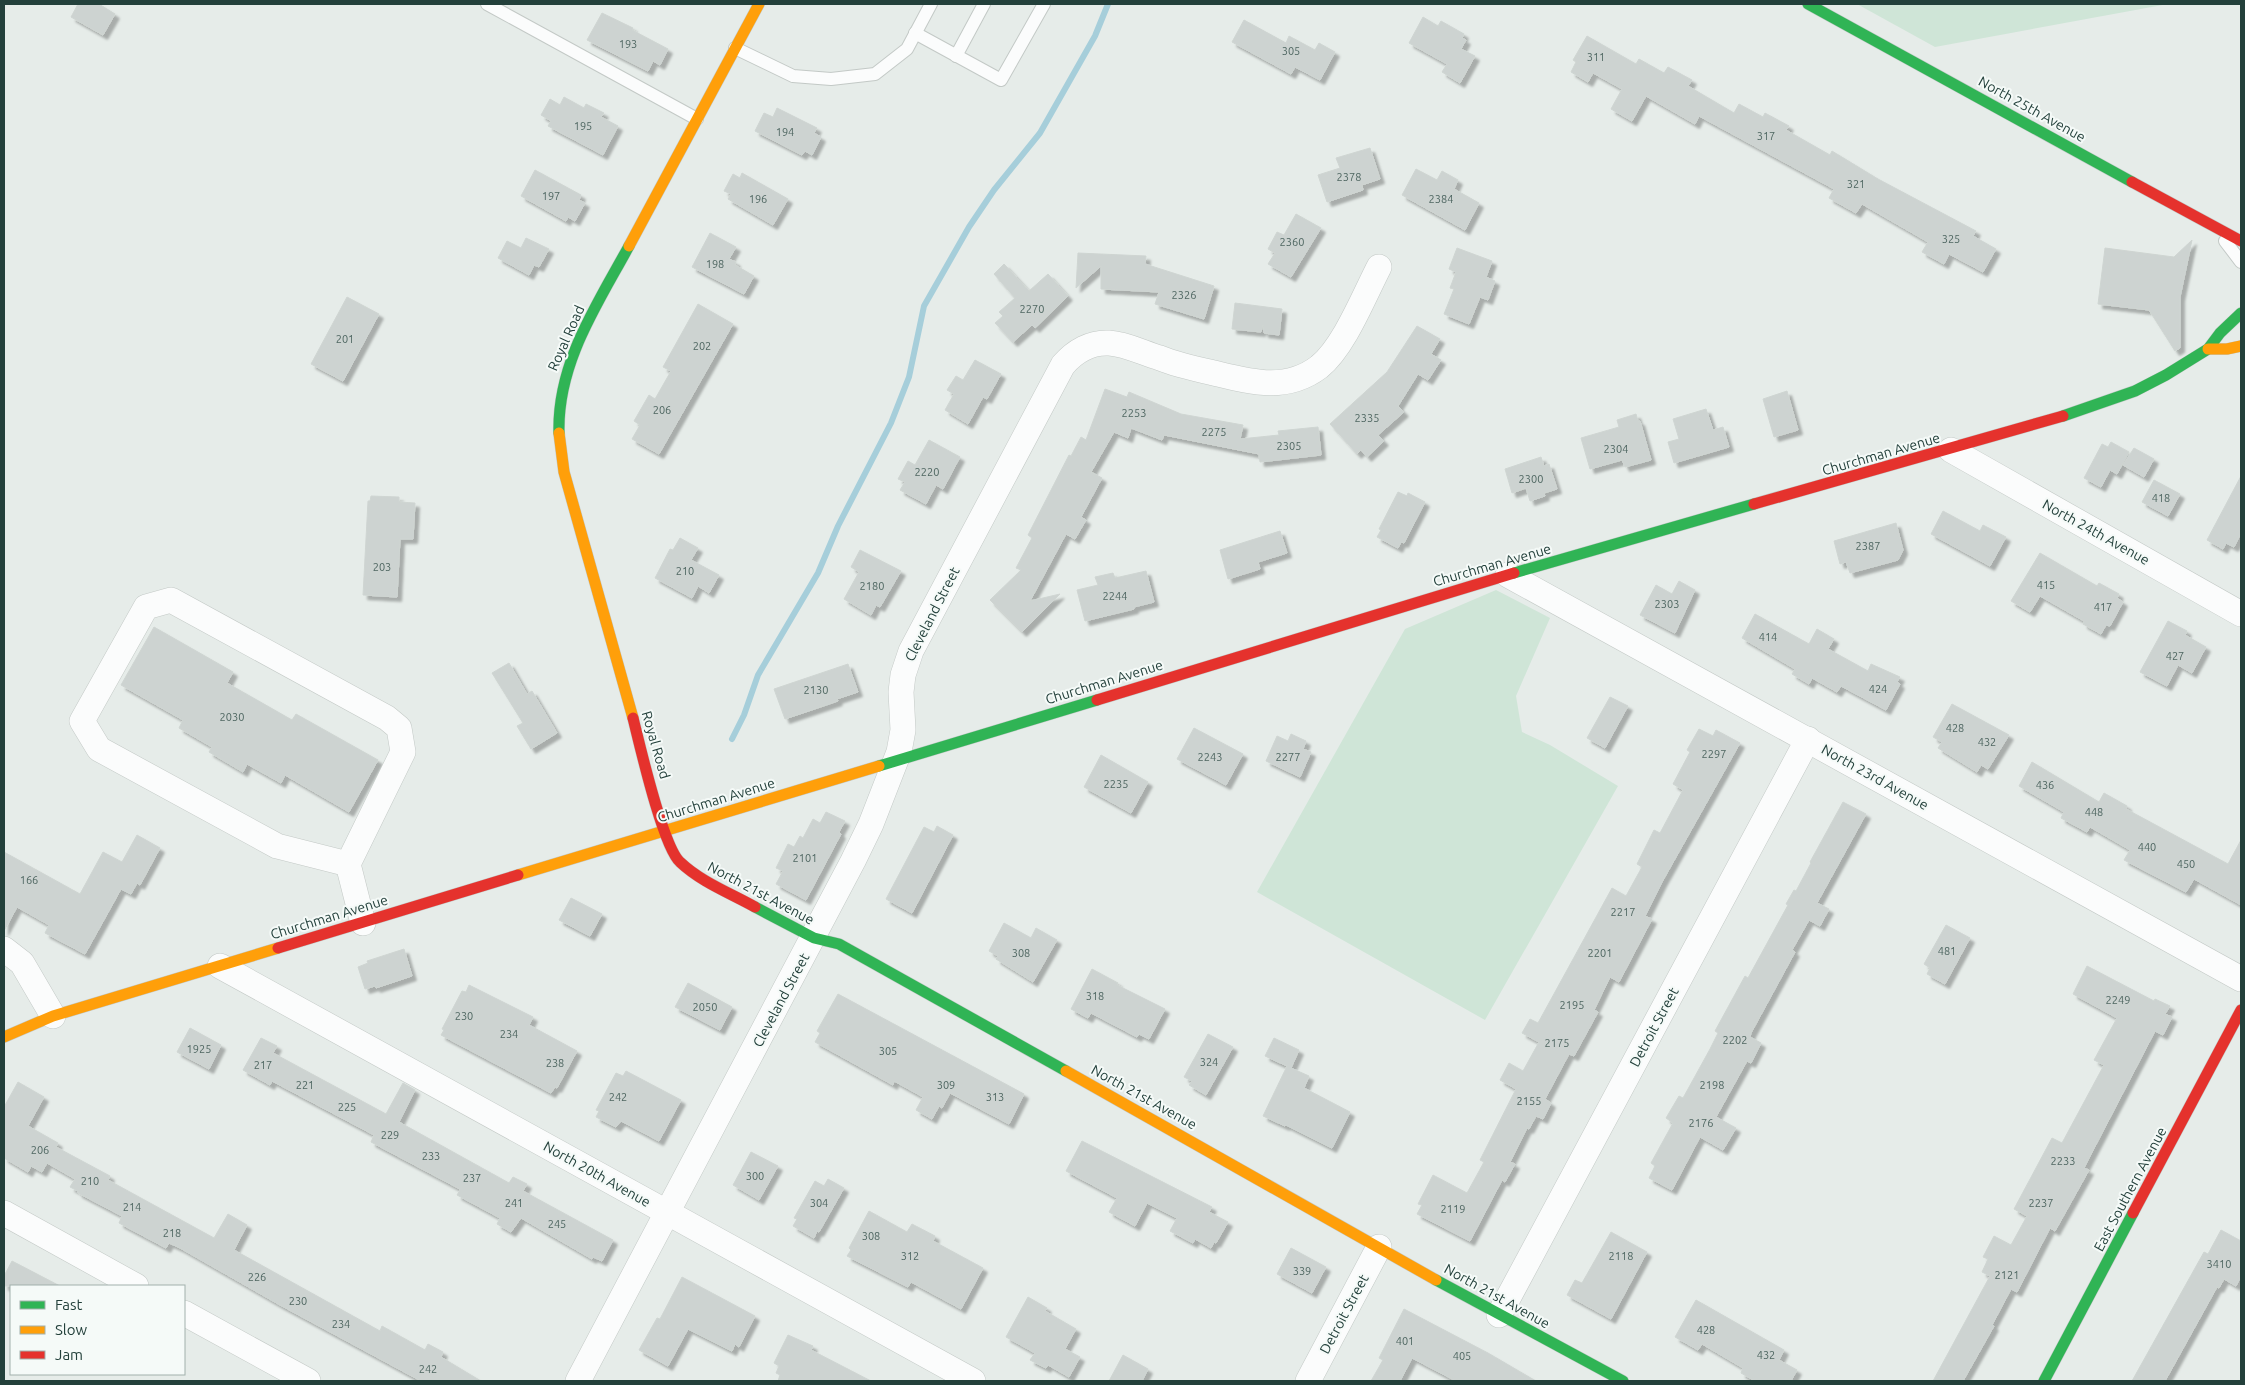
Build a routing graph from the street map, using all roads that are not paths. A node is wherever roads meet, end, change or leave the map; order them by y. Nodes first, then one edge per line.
1 (487, 4) edge
2 (759, 4) edge
3 (931, 4) edge
4 (984, 4) edge
5 (1044, 4) edge
6 (1808, 4) edge
7 (915, 33) junction
8 (735, 48) junction
9 (956, 56) junction
10 (697, 119) junction
11 (2213, 225) junction
12 (2241, 241) edge
13 (2241, 262) edge
14 (1379, 267) dead end
15 (2241, 313) edge
16 (2241, 346) edge
17 (2208, 348) junction
18 (1951, 450) junction
19 (1508, 575) junction
20 (2241, 614) edge
21 (1808, 739) junction
22 (896, 761) junction
23 (664, 831) junction
24 (348, 864) junction
25 (363, 922) junction
26 (814, 938) junction
27 (4, 949) edge
28 (220, 966) junction
29 (2241, 979) edge
30 (2241, 1010) edge
31 (53, 1016) junction
32 (4, 1036) edge
33 (4, 1213) edge
34 (667, 1213) junction
35 (1379, 1246) junction
36 (134, 1285) edge
37 (185, 1313) edge
38 (1499, 1315) junction
39 (308, 1381) edge
40 (578, 1381) edge
41 (973, 1381) edge
42 (1308, 1381) edge
43 (1622, 1381) edge
44 (2044, 1381) edge

1 - 10 lane
2 - 8 street, Royal Road
3 - 7 lane
4 - 9 lane
5 - 9 lane
6 - 11 street, North 25th Avenue
7 - 8 lane
7 - 9 lane
8 - 10 street, Royal Road
10 - 23 street, Royal Road
11 - 12 street, North 25th Avenue
11 - 13 lane
14 - 22 street, Cleveland Street
15 - 17 street, Churchman Avenue
16 - 17 street
17 - 18 street, Churchman Avenue
18 - 19 street, Churchman Avenue
18 - 20 street, North 24th Avenue
19 - 21 street, North 23rd Avenue
19 - 22 street, Churchman Avenue
21 - 29 street, North 23rd Avenue
21 - 38 street, Detroit Street
22 - 23 street, Churchman Avenue
22 - 26 street, Cleveland Street
23 - 25 street, Churchman Avenue
23 - 26 street, North 21st Avenue
24 - 24 street
24 - 25 street
25 - 28 street, Churchman Avenue
26 - 34 street, Cleveland Street
26 - 35 street, North 21st Avenue
27 - 31 street
28 - 31 street, Churchman Avenue
28 - 34 street, North 20th Avenue
30 - 44 street, East Southern Avenue
31 - 32 street, Churchman Avenue
33 - 36 street
34 - 40 street, Cleveland Street
34 - 41 street, North 20th Avenue
35 - 38 street, North 21st Avenue
35 - 42 street, Detroit Street
37 - 39 street
38 - 43 street, North 21st Avenue

